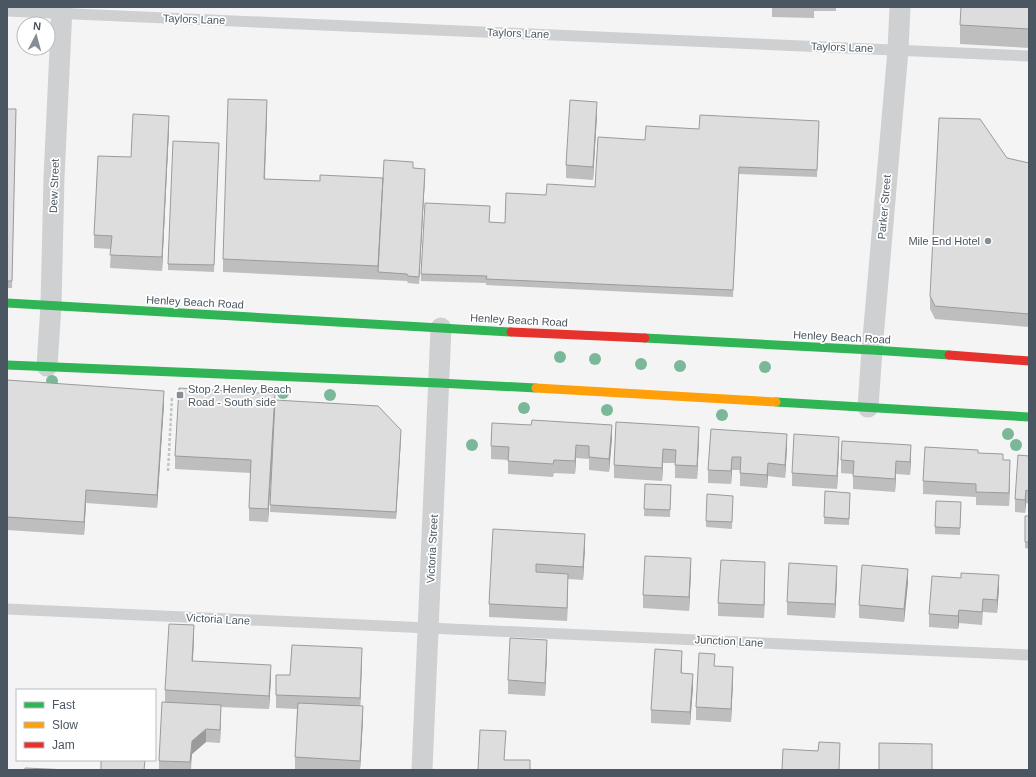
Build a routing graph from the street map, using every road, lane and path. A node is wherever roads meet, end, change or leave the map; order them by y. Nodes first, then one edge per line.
1 (900, 7) edge
2 (62, 10) edge
3 (7, 11) edge
4 (898, 50) junction
5 (1029, 56) edge
6 (7, 303) edge
7 (51, 305) junction
8 (441, 328) junction
9 (872, 350) junction
10 (1029, 361) edge
11 (7, 365) edge
12 (47, 366) junction
13 (439, 383) junction
14 (172, 390) dead end
15 (868, 407) junction
16 (1029, 417) edge
17 (168, 471) dead end
18 (7, 609) edge
19 (428, 628) junction
20 (1029, 655) edge
21 (422, 770) edge

1 - 4 street, Parker Street
2 - 3 lane, Taylors Lane
2 - 4 lane, Taylors Lane
2 - 7 street, Dew Street
4 - 5 lane, Taylors Lane
4 - 9 street, Parker Street
6 - 7 main road, Henley Beach Road
7 - 8 main road, Henley Beach Road
7 - 12 street, Dew Street
8 - 9 main road, Henley Beach Road
8 - 13 street, Victoria Street
9 - 10 main road, Henley Beach Road
9 - 15 street, Parker Street
11 - 12 main road
12 - 13 main road
13 - 15 main road
13 - 19 street, Victoria Street
14 - 17 path
15 - 16 main road
18 - 19 lane, Victoria Lane
19 - 20 lane, Junction Lane
19 - 21 street, Victoria Street

